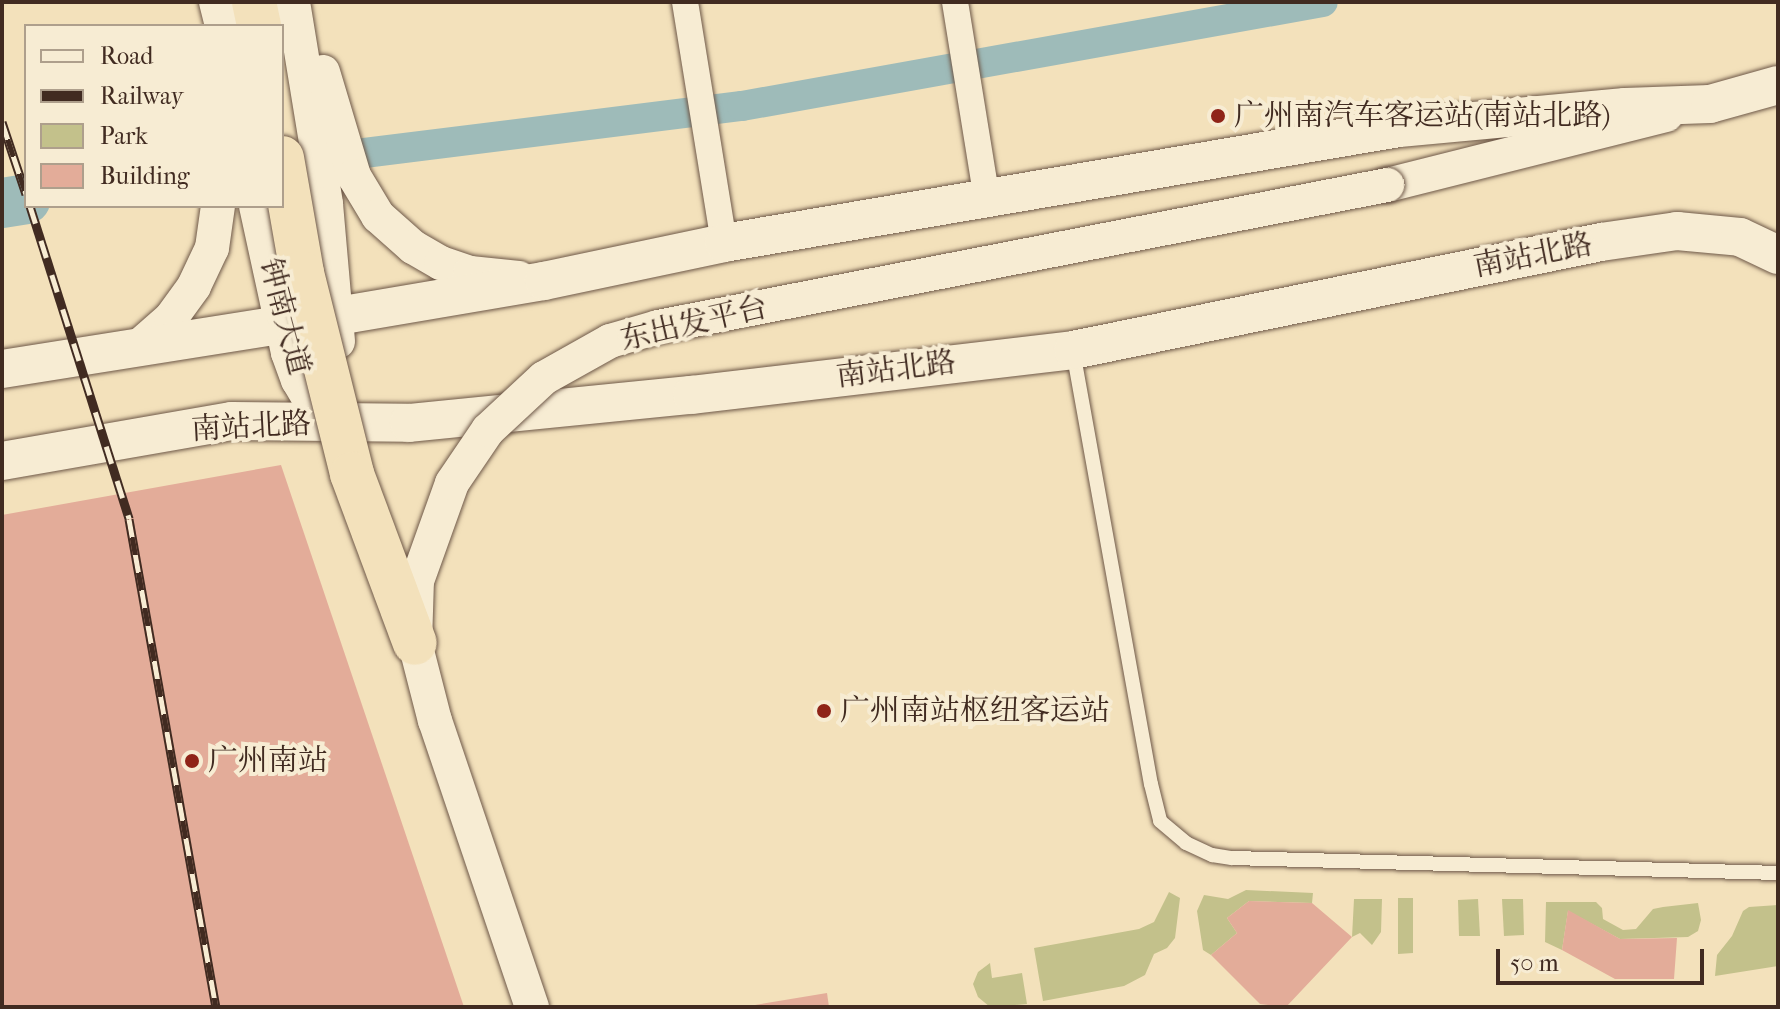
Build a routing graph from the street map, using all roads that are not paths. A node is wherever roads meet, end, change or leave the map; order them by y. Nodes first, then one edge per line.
1 (196, 2) edge
2 (216, 2) edge
3 (254, 2) edge
4 (685, 2) edge
5 (955, 4) edge
6 (287, 20) edge
7 (199, 24) edge
8 (222, 24) edge
9 (1778, 85) edge
10 (320, 100) junction
11 (1710, 104) junction
12 (284, 170) edge
13 (987, 200) junction
14 (218, 208) edge
15 (257, 211) edge
16 (724, 243) junction
17 (1778, 255) edge
18 (544, 281) junction
19 (337, 316) junction
20 (281, 324) junction
21 (138, 347) junction
22 (1073, 350) junction
23 (2, 369) edge
24 (324, 424) junction
25 (2, 461) edge
26 (415, 643) junction
27 (1778, 873) edge
28 (532, 1007) edge

1 - 7 street
2 - 8 street
3 - 6 highway
4 - 16 street
5 - 13 street
6 - 10 street
9 - 11 main road
10 - 18 street
10 - 19 street
11 - 13 main road
11 - 26 street, 东出发平台, bridge
12 - 26 highway, bridge
13 - 16 main road
14 - 21 street
15 - 20 street, 钟南大道
16 - 18 main road
17 - 22 main road, 南站北路
18 - 19 main road
19 - 20 main road
19 - 24 street
20 - 21 main road
20 - 24 street, 钟南大道
21 - 23 main road
22 - 24 main road, 南站北路
22 - 27 lane
24 - 25 main road, 南站北路
26 - 28 street, 东出发平台, bridge

